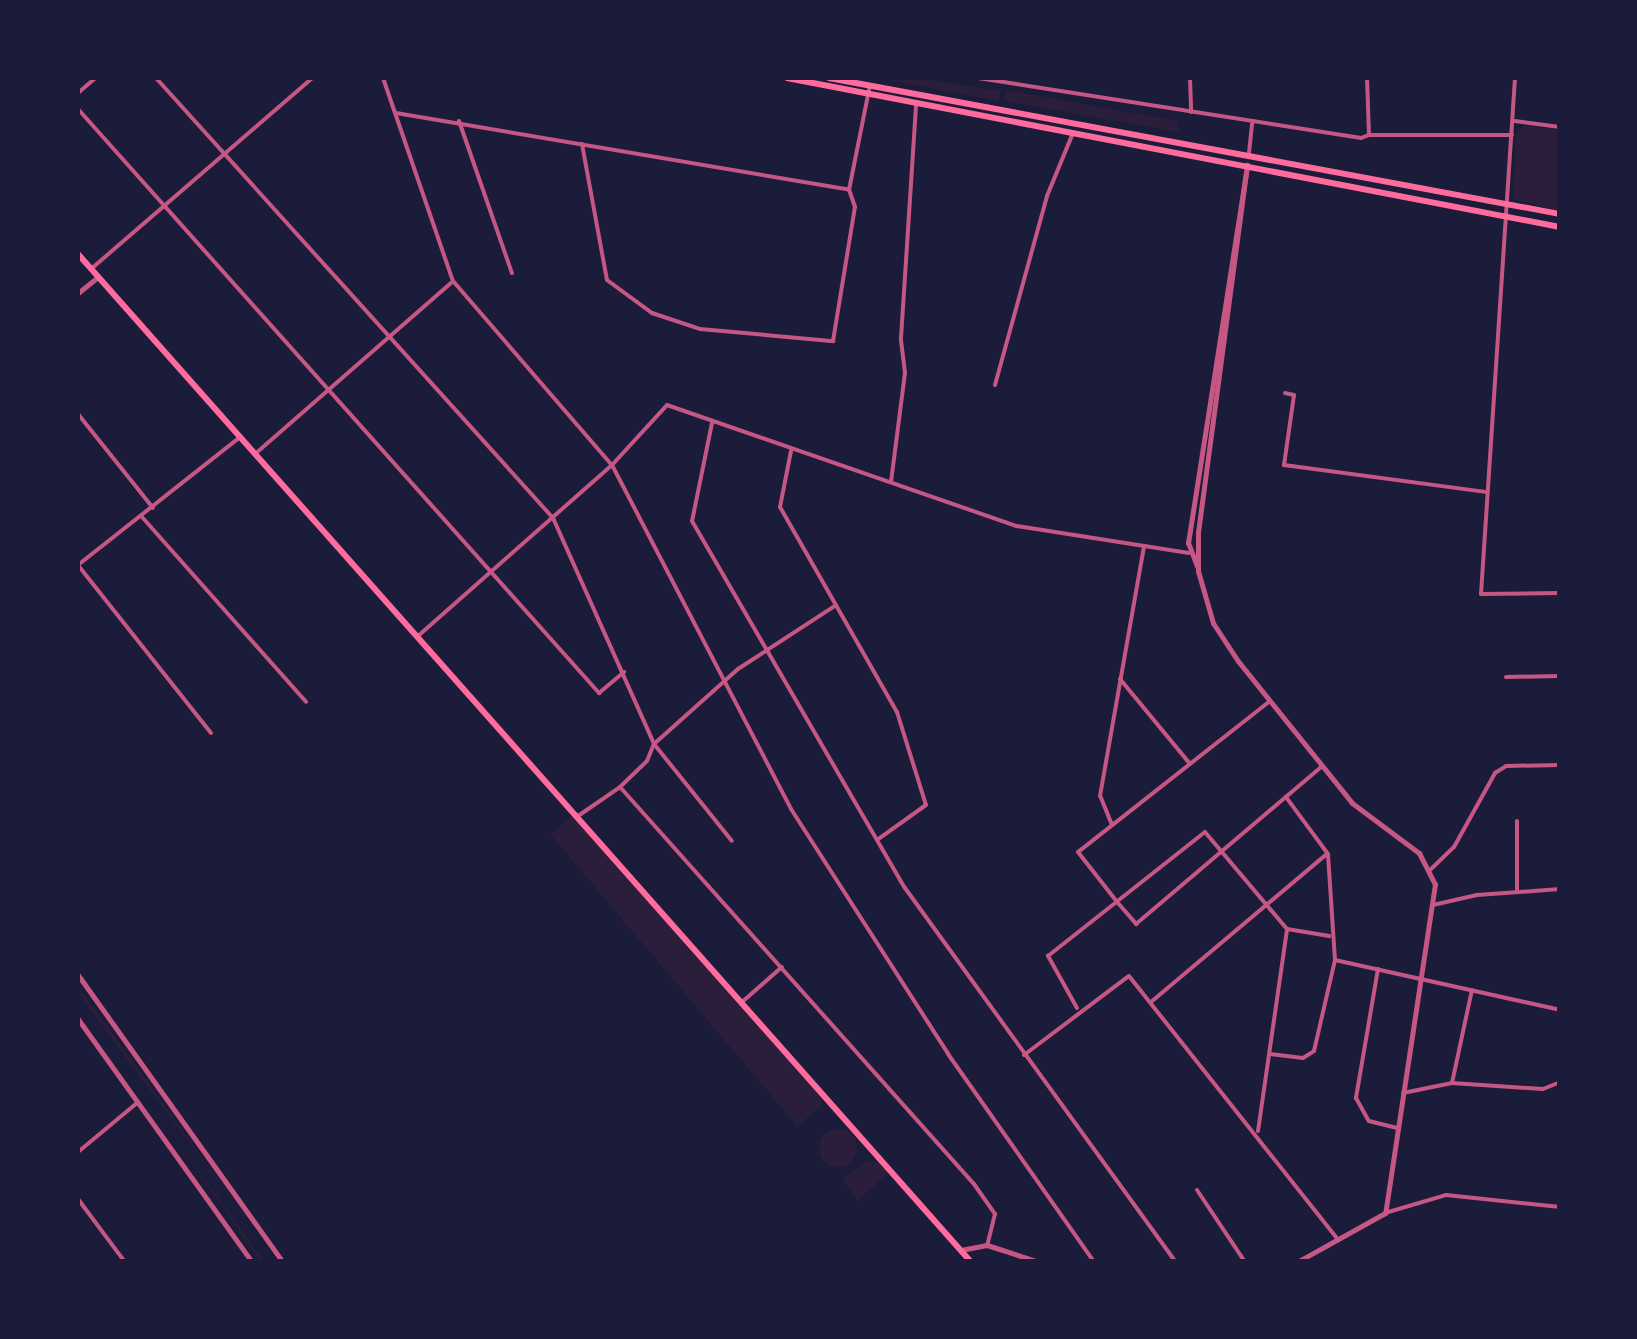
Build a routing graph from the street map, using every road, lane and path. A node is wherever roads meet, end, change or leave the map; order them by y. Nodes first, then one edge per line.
1 (95, 78) edge
2 (156, 78) edge
3 (312, 78) edge
4 (383, 78) edge
5 (787, 78) edge
6 (829, 78) edge
7 (978, 78) edge
8 (1190, 78) edge
9 (1366, 78) edge
10 (1515, 78) edge
11 (1006, 80) edge
12 (869, 89) junction
13 (78, 92) edge
14 (916, 102) junction
15 (78, 109) edge
16 (1191, 112) junction
17 (396, 113) junction
18 (1514, 120) junction
19 (458, 121) junction
20 (1252, 123) junction
21 (1560, 127) edge
22 (1112, 130) junction
23 (1073, 133) junction
24 (1368, 135) junction
25 (1512, 135) junction
26 (582, 144) junction
27 (226, 155) junction
28 (1248, 155) junction
29 (1247, 166) junction
30 (849, 190) junction
31 (1507, 204) junction
32 (164, 207) junction
33 (1560, 214) edge
34 (1501, 216) junction
35 (1560, 227) edge
36 (78, 254) edge
37 (91, 269) junction
38 (512, 273) dead end
39 (98, 276) junction
40 (453, 281) junction
41 (78, 294) edge
42 (388, 334) junction
43 (995, 384) dead end
44 (326, 390) junction
45 (1285, 394) dead end
46 (78, 414) edge
47 (712, 423) junction
48 (240, 437) junction
49 (792, 451) junction
50 (255, 454) junction
51 (612, 466) junction
52 (891, 482) junction
53 (1487, 492) junction
54 (153, 508) junction
55 (142, 517) junction
56 (553, 518) junction
57 (1144, 545) junction
58 (1189, 552) junction
59 (1197, 566) junction
60 (488, 572) junction
61 (1560, 593) edge
62 (836, 605) junction
63 (417, 636) junction
64 (763, 649) junction
65 (624, 672) junction
66 (1560, 676) edge
67 (1506, 677) dead end
68 (1120, 678) junction
69 (722, 685) junction
70 (1270, 701) junction
71 (306, 702) dead end
72 (211, 733) dead end
73 (654, 744) junction
74 (1190, 764) junction
75 (1560, 765) edge
76 (1322, 766) junction
77 (620, 787) junction
78 (1286, 797) junction
79 (578, 816) junction
80 (1517, 820) dead end
81 (1112, 825) junction
82 (876, 840) junction
83 (732, 841) dead end
84 (1222, 852) junction
85 (1328, 854) junction
86 (1430, 870) junction
87 (1560, 889) edge
88 (1518, 890) junction
89 (1267, 902) junction
90 (1118, 903) junction
91 (1433, 905) junction
92 (1287, 929) junction
93 (1329, 936) junction
94 (1335, 960) junction
95 (782, 967) junction
96 (1378, 969) junction
97 (78, 975) edge
98 (1421, 976) junction
99 (1473, 988) junction
100 (742, 1002) junction
101 (1151, 1002) junction
102 (1078, 1010) junction
103 (1560, 1010) edge
104 (78, 1018) edge
105 (1270, 1054) junction
106 (1024, 1055) junction
107 (1560, 1082) edge
108 (1452, 1084) junction
109 (1403, 1094) junction
110 (137, 1103) junction
111 (1398, 1128) junction
112 (1258, 1131) junction
113 (78, 1152) edge
114 (1197, 1190) dead end
115 (78, 1199) edge
116 (1560, 1207) edge
117 (1385, 1213) junction
118 (1338, 1240) junction
119 (987, 1245) junction
120 (961, 1250) junction
121 (125, 1262) edge
122 (252, 1262) edge
123 (282, 1262) edge
124 (971, 1262) edge
125 (1039, 1262) edge
126 (1094, 1262) edge
127 (1176, 1262) edge
128 (1245, 1262) edge
129 (1298, 1262) edge

1 - 13 street
2 - 27 street
3 - 27 street
4 - 17 street
5 - 12 main road
6 - 12 main road
7 - 11 street
8 - 16 street
9 - 24 street
10 - 18 street
11 - 16 street
12 - 14 main road
12 - 22 main road
12 - 30 street
14 - 23 main road
14 - 52 street
15 - 32 street
16 - 20 street
17 - 19 street
17 - 40 street
18 - 21 street
18 - 25 street
19 - 26 street
19 - 38 street
20 - 24 street
20 - 28 street
22 - 23 street
22 - 28 main road
23 - 29 main road
23 - 43 street
24 - 25 street
25 - 31 street
26 - 30 street
26 - 30 street
27 - 32 street
27 - 42 street
28 - 29 street
28 - 31 main road
29 - 34 main road
29 - 58 street
29 - 59 street
31 - 33 main road
31 - 34 street
32 - 37 street
32 - 44 street
34 - 35 main road
34 - 53 street
36 - 37 main road
37 - 39 main road
39 - 41 street
39 - 48 main road
40 - 42 street
40 - 51 street
42 - 44 street
42 - 56 street
44 - 50 street
44 - 60 street
45 - 53 street
46 - 54 street
47 - 49 street
47 - 51 street
47 - 64 street
48 - 50 main road
48 - 54 street
49 - 52 street
49 - 62 street
50 - 63 main road
51 - 56 street
51 - 69 street
52 - 57 street
53 - 61 street
54 - 55 street
55 - 71 street
55 - 72 street
56 - 60 street
56 - 65 street
57 - 58 street
57 - 68 street
58 - 59 street
59 - 70 street
60 - 63 street
60 - 65 street
62 - 64 street
62 - 82 street
63 - 79 main road
64 - 69 street
64 - 82 street
65 - 73 street
66 - 67 street
68 - 74 street
68 - 81 street
69 - 73 street
69 - 126 street
70 - 74 street
70 - 76 street
73 - 77 street
73 - 83 street
74 - 81 street
75 - 86 street
76 - 78 street
76 - 86 street
77 - 79 street
77 - 95 street
78 - 84 street
78 - 85 street
79 - 100 main road
80 - 88 street
81 - 90 street
82 - 106 street
84 - 89 street
84 - 90 street
84 - 90 street
85 - 89 street
85 - 93 street
86 - 91 street
87 - 88 street
88 - 91 street
89 - 92 street
89 - 101 street
90 - 102 street
91 - 98 street
92 - 93 street
92 - 105 street
93 - 94 street
94 - 96 street
94 - 105 street
95 - 100 street
95 - 119 street
96 - 98 street
96 - 111 street
97 - 123 street
98 - 99 street
98 - 109 street
99 - 103 street
99 - 108 street
100 - 120 main road
101 - 102 street
101 - 112 street
102 - 106 street
104 - 110 street
105 - 112 street
106 - 127 street
107 - 108 street
108 - 109 street
109 - 111 street
110 - 113 street
110 - 122 street
111 - 117 street
112 - 118 street
114 - 128 street
115 - 121 street
116 - 117 street
117 - 118 street
118 - 129 street
119 - 120 street
119 - 125 street
120 - 124 main road

